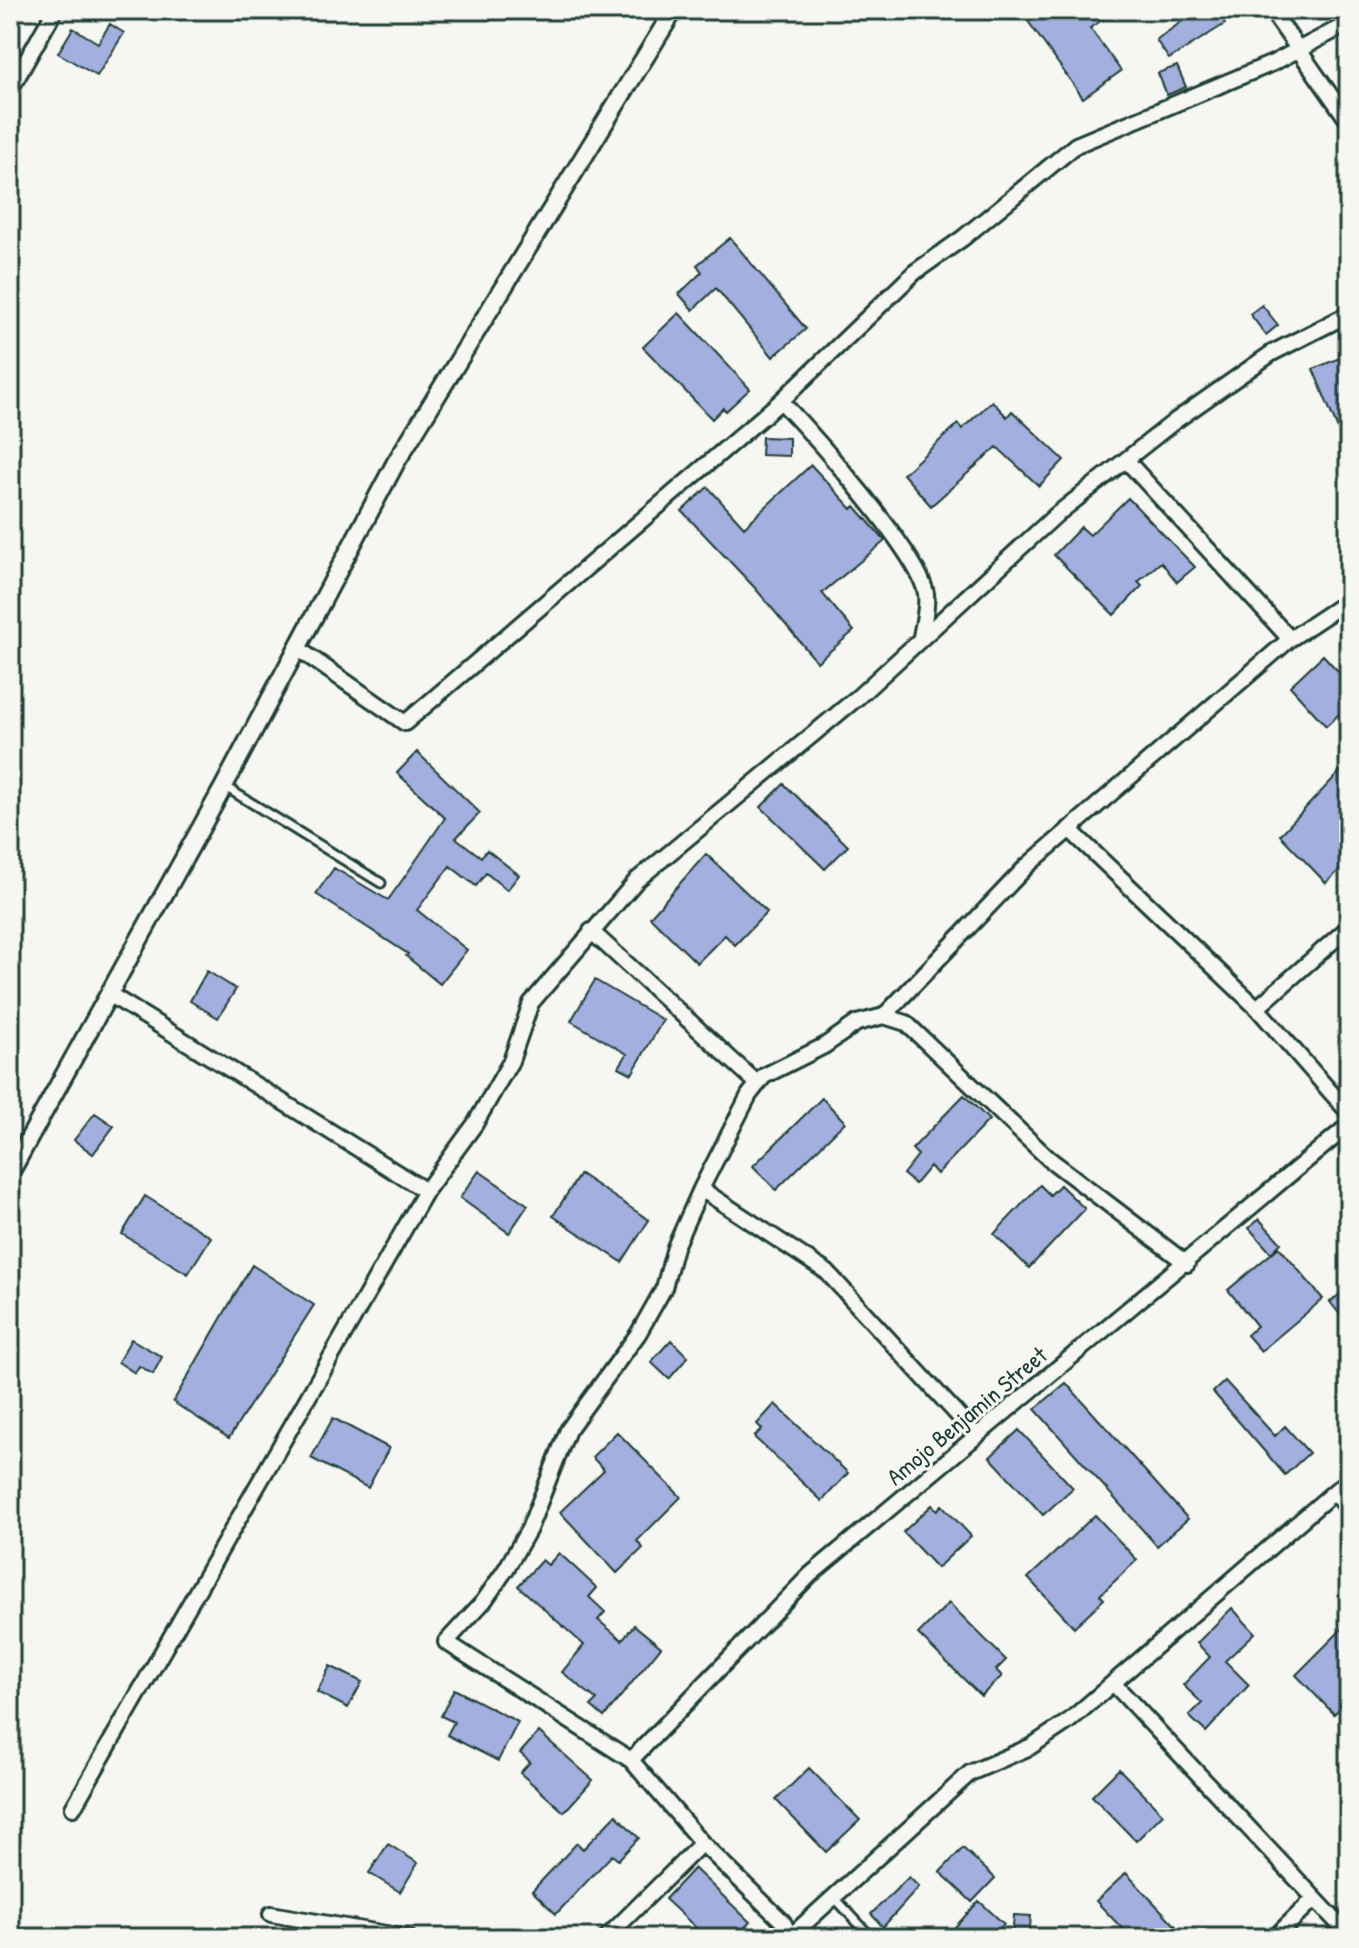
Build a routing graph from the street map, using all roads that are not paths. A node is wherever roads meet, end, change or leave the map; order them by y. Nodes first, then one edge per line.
1 (55, 10) edge
2 (674, 10) edge
3 (1271, 10) edge
4 (1349, 23) edge
5 (1299, 48) junction
6 (10, 90) edge
7 (1349, 122) edge
8 (1349, 314) edge
9 (781, 401) junction
10 (1126, 460) junction
11 (1349, 600) edge
12 (921, 637) junction
13 (1290, 639) junction
14 (297, 648) junction
15 (224, 786) junction
16 (1069, 829) junction
17 (381, 883) dead end
18 (1349, 927) edge
19 (591, 931) junction
20 (109, 994) junction
21 (1257, 1008) junction
22 (884, 1016) junction
23 (758, 1084) junction
24 (1349, 1113) edge
25 (1349, 1125) edge
26 (10, 1173) edge
27 (701, 1189) junction
28 (426, 1191) junction
29 (1187, 1264) junction
30 (977, 1436) junction
31 (1349, 1480) edge
32 (1335, 1491) junction
33 (1349, 1511) edge
34 (1113, 1683) junction
35 (631, 1760) junction
36 (73, 1808) dead end
37 (702, 1843) junction
38 (834, 1897) junction
39 (1314, 1899) junction
40 (271, 1914) dead end
41 (1349, 1935) edge
42 (791, 1937) edge
43 (409, 1938) edge
44 (606, 1938) edge
45 (872, 1938) edge
46 (1274, 1938) edge

1 - 6 street
2 - 14 street
3 - 5 street
4 - 5 street
5 - 7 street
5 - 9 street
8 - 10 street
9 - 12 street
9 - 14 street
10 - 12 street
10 - 13 street
11 - 13 street
12 - 19 street
13 - 16 street
14 - 15 street
15 - 17 lane
15 - 20 street
16 - 21 street
16 - 22 street
18 - 21 street
19 - 23 street
19 - 28 street
20 - 26 street
20 - 28 street
21 - 24 street
22 - 23 street
22 - 29 street
23 - 27 street
25 - 29 street, Amojo Benjamin Street
27 - 30 street
27 - 35 street
28 - 36 street
29 - 30 street, Amojo Benjamin Street
30 - 35 street, Amojo Benjamin Street
31 - 32 street
32 - 33 street
32 - 34 street
34 - 38 street
34 - 39 street
35 - 37 street
37 - 42 street
37 - 44 street
38 - 42 street
38 - 45 lane
39 - 41 street
39 - 46 street
40 - 43 street

